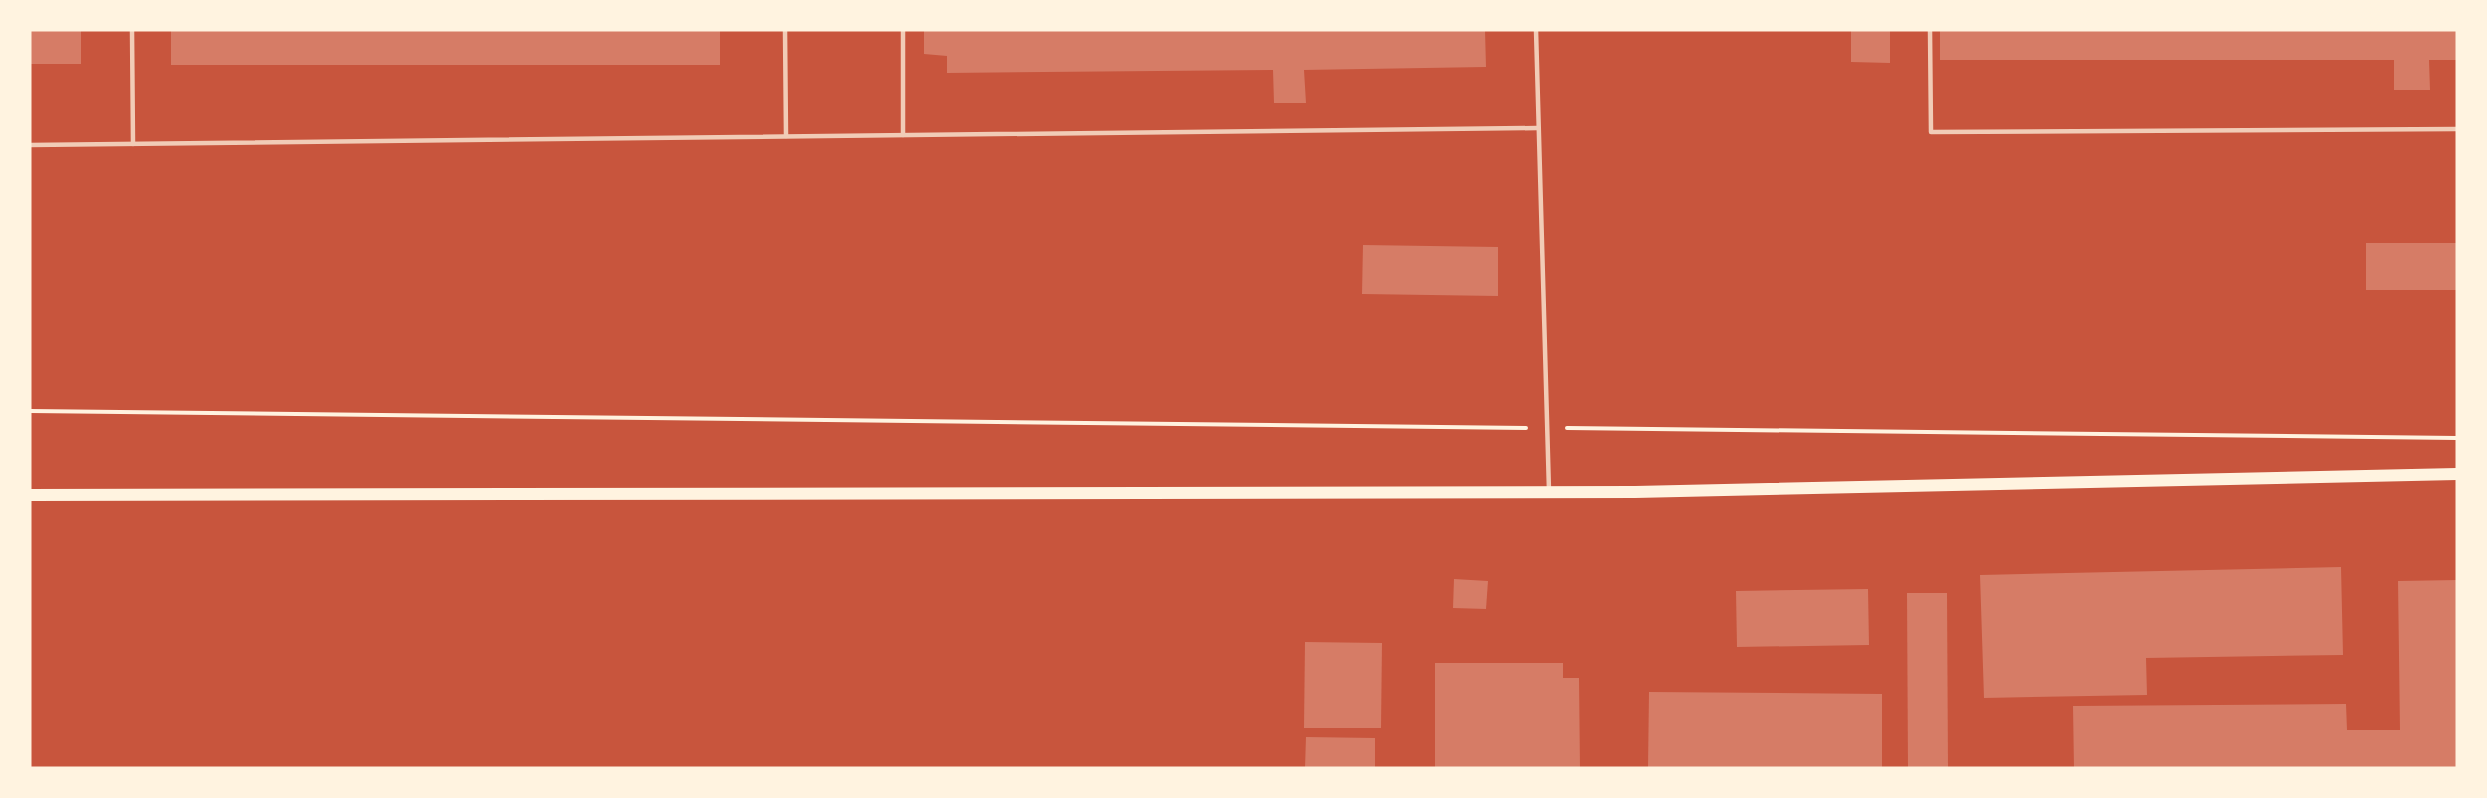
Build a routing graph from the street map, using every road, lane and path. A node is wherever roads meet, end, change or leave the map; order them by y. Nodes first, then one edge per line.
1 (132, 30) edge
2 (785, 30) edge
3 (903, 30) edge
4 (1536, 30) edge
5 (1930, 30) edge
6 (1537, 128) junction
7 (2457, 129) edge
8 (903, 135) junction
9 (786, 136) junction
10 (133, 144) junction
11 (30, 145) edge
12 (30, 411) edge
13 (1547, 428) junction
14 (2457, 438) edge
15 (2457, 474) edge
16 (1548, 491) junction
17 (30, 495) edge

1 - 10 lane
2 - 9 lane
3 - 8 lane
4 - 6 lane
5 - 7 lane
6 - 8 lane
6 - 13 lane
8 - 9 lane
9 - 10 lane
10 - 11 lane
12 - 13 path
13 - 14 path
13 - 16 lane
15 - 16 main road
16 - 17 main road

